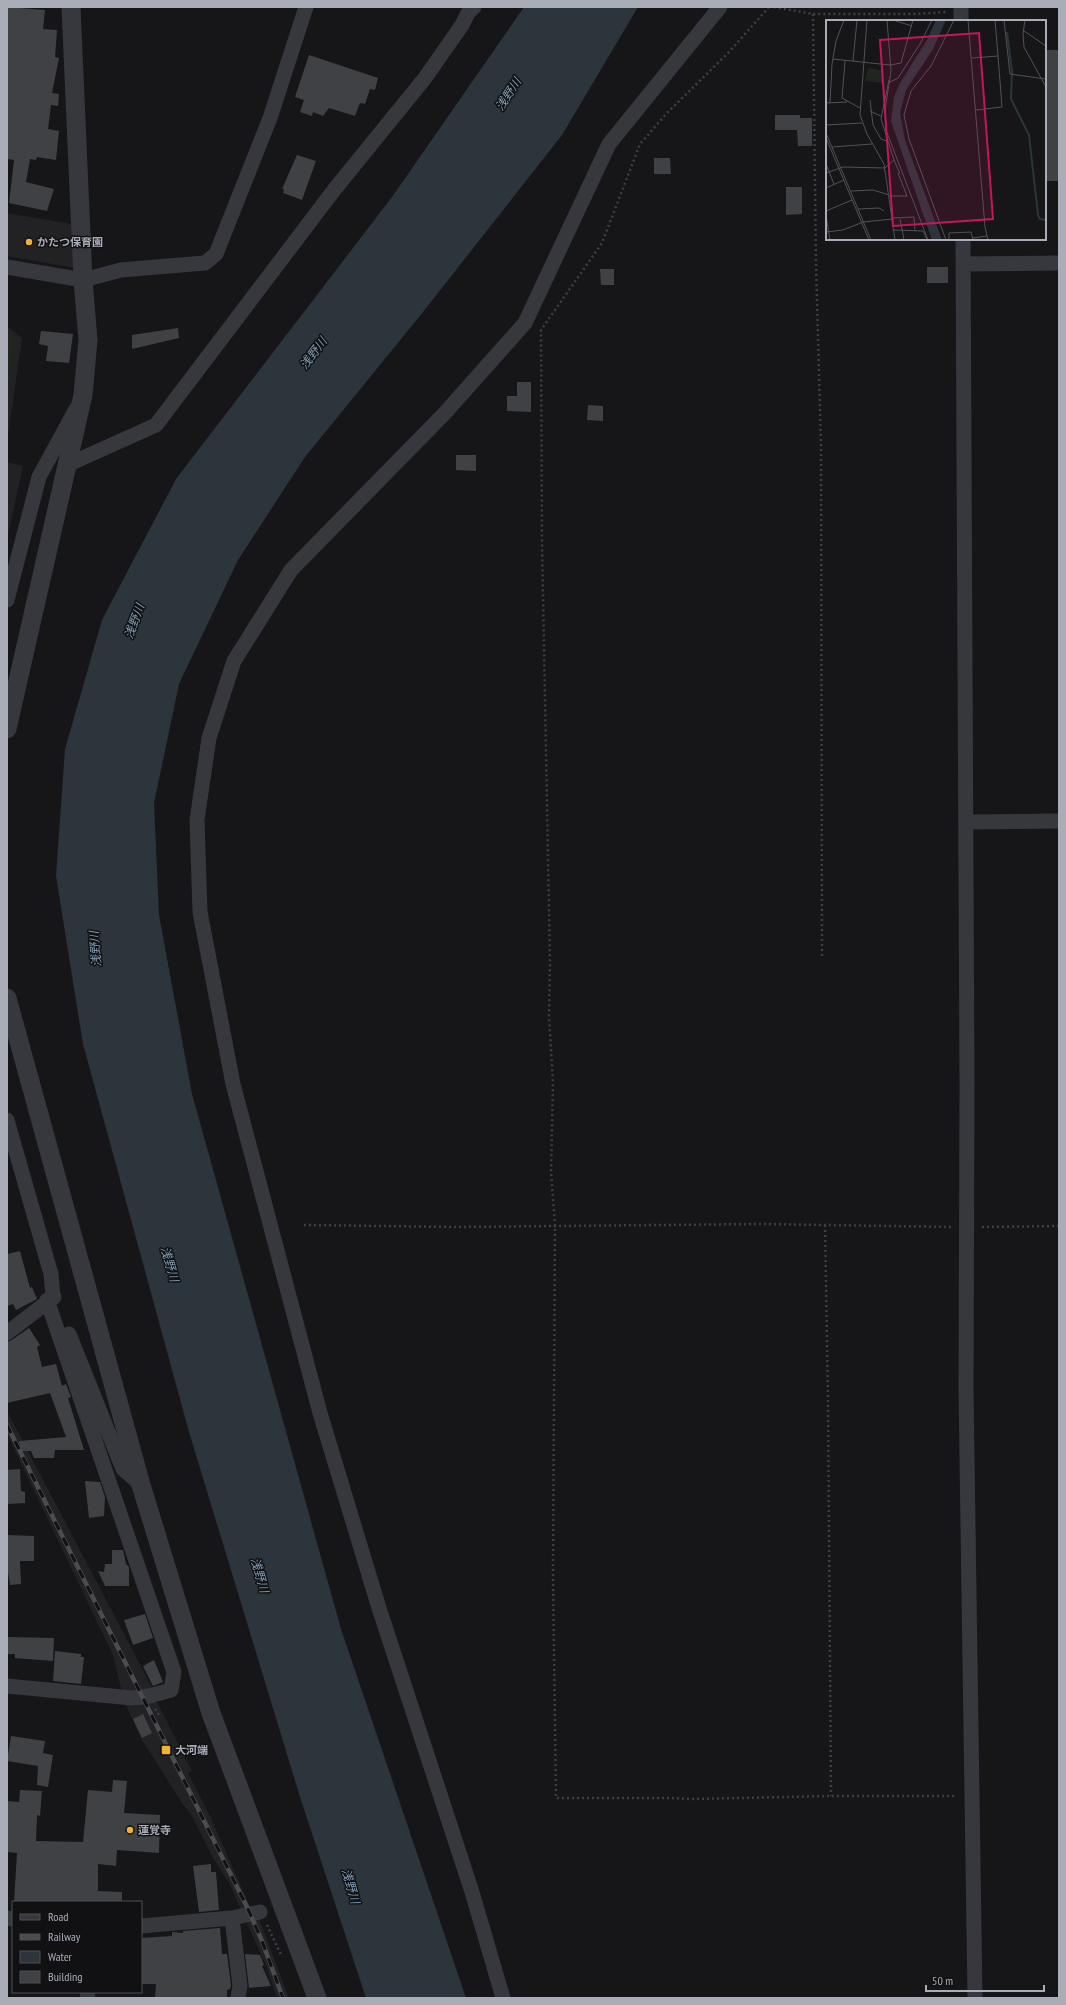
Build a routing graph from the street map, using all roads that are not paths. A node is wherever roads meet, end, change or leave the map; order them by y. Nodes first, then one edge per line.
1 (71, 7) edge
2 (306, 7) edge
3 (474, 7) edge
4 (720, 7) edge
5 (963, 240) edge
6 (1059, 263) edge
7 (963, 264) junction
8 (7, 267) edge
9 (83, 280) junction
10 (83, 395) junction
11 (66, 465) junction
12 (7, 600) edge
13 (7, 729) edge
14 (1059, 821) edge
15 (967, 822) junction
16 (7, 998) edge
17 (7, 1120) edge
18 (50, 1298) junction
19 (7, 1333) edge
20 (141, 1484) junction
21 (7, 1686) edge
22 (260, 1912) dead end
23 (232, 1918) junction
24 (142, 1926) edge
25 (238, 1998) edge
26 (317, 1998) edge
27 (503, 1998) edge
28 (975, 1998) edge

1 - 9 street
2 - 9 street
3 - 11 street
4 - 27 street
5 - 7 street
6 - 7 street
7 - 15 street
8 - 9 street
9 - 10 street
10 - 11 street
10 - 12 street
11 - 13 street
14 - 15 street
15 - 28 street
16 - 20 street
17 - 18 street
18 - 19 street
18 - 20 street
18 - 21 street
20 - 26 street
22 - 23 street
23 - 24 street
23 - 25 street

